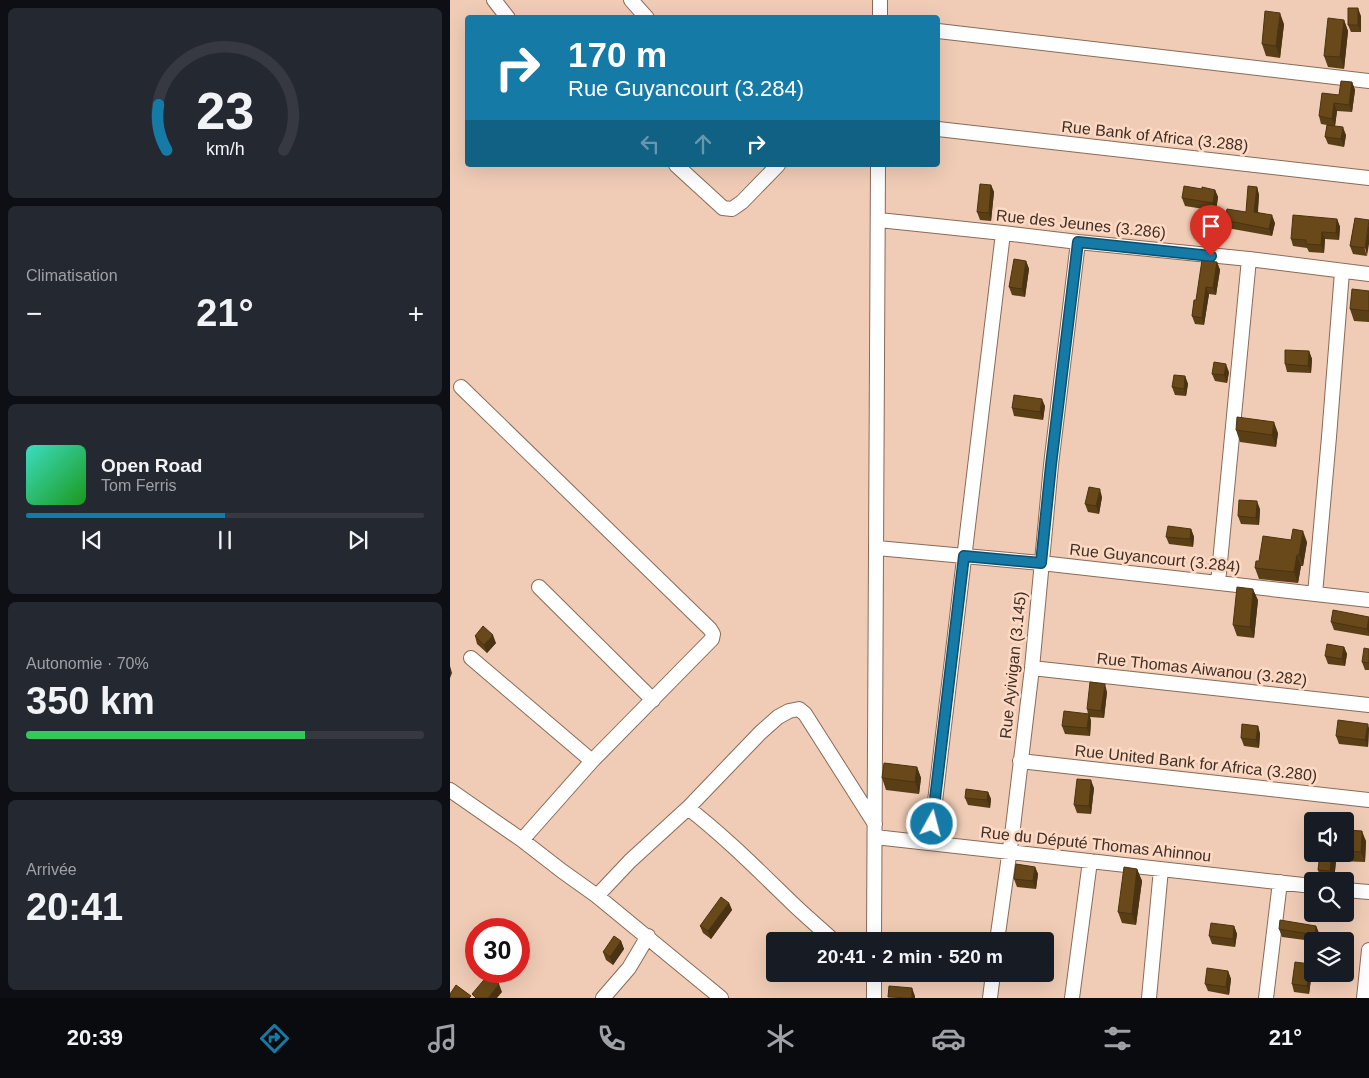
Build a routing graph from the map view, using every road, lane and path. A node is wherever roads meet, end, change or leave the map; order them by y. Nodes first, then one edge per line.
1 (494, 0) edge
2 (630, 0) edge
3 (880, 0) edge
4 (506, 15) edge
5 (644, 15) edge
6 (880, 15) edge
7 (940, 31) edge
8 (1369, 81) edge
9 (940, 129) edge
10 (678, 167) edge
11 (776, 167) edge
12 (878, 167) edge
13 (1369, 178) edge
14 (879, 220) junction
15 (1003, 233) junction
16 (1078, 242) junction
17 (1249, 259) junction
18 (1342, 272) junction
19 (1369, 274) edge
20 (461, 387) dead end
21 (877, 548) junction
22 (964, 556) junction
23 (1041, 563) junction
24 (1218, 583) junction
25 (539, 587) dead end
26 (1315, 594) junction
27 (1369, 600) edge
28 (471, 658) dead end
29 (1032, 668) junction
30 (653, 700) junction
31 (1369, 704) edge
32 (592, 761) junction
33 (1020, 761) junction
34 (450, 790) edge
35 (1369, 800) edge
36 (688, 808) junction
37 (875, 830) junction
38 (522, 840) junction
39 (930, 843) junction
40 (1008, 852) junction
41 (1090, 861) junction
42 (1161, 869) junction
43 (1280, 882) junction
44 (1304, 885) edge
45 (1354, 891) edge
46 (1369, 892) edge
47 (597, 896) junction
48 (824, 932) edge
49 (874, 932) edge
50 (998, 932) edge
51 (648, 936) junction
52 (1369, 950) edge
53 (873, 982) edge
54 (992, 982) edge
55 (603, 998) edge
56 (722, 998) edge
57 (874, 998) edge
58 (990, 998) edge
59 (1072, 998) edge
60 (1149, 998) edge
61 (1266, 998) edge
62 (1364, 998) edge

1 - 4 street
2 - 5 street
3 - 6 street
7 - 8 street
9 - 13 street, Rue Bank of Africa (3.288)
10 - 11 street
12 - 14 street
14 - 15 street, Rue des Jeunes (3.286)
14 - 21 street
15 - 16 street, Rue des Jeunes (3.286)
15 - 22 street
16 - 17 street, Rue des Jeunes (3.286)
16 - 23 street, Rue Ayivigan (3.145)
17 - 18 street, Rue des Jeunes (3.286)
17 - 24 street
18 - 19 street, Rue des Jeunes (3.286)
18 - 26 street
20 - 30 street
21 - 22 street, Rue Guyancourt (3.284)
21 - 37 street
22 - 23 street, Rue Guyancourt (3.284)
22 - 39 street
23 - 24 street, Rue Guyancourt (3.284)
23 - 29 street, Rue Ayivigan (3.145)
24 - 26 street, Rue Guyancourt (3.284)
25 - 30 street
26 - 27 street, Rue Guyancourt (3.284)
28 - 32 street
29 - 31 street, Rue Thomas Aiwanou (3.282)
29 - 33 street, Rue Ayivigan (3.145)
30 - 32 street
32 - 38 street
33 - 35 street, Rue United Bank for Africa (3.280)
33 - 40 street, Rue Ayivigan (3.145)
34 - 38 street
36 - 37 street
36 - 47 street
36 - 48 street
37 - 39 street, Rue du Député Thomas Ahinnou
37 - 49 street
38 - 47 street
39 - 40 street, Rue du Député Thomas Ahinnou
40 - 41 street, Rue du Député Thomas Ahinnou
40 - 50 street, Rue Ayivigan (3.145)
41 - 42 street, Rue du Député Thomas Ahinnou
41 - 59 street
42 - 43 street, Rue du Député Thomas Ahinnou
42 - 60 street
43 - 44 street, Rue du Député Thomas Ahinnou
43 - 61 street
45 - 46 street
47 - 51 street
51 - 55 street
51 - 56 street
52 - 62 street
53 - 57 street
54 - 58 street

